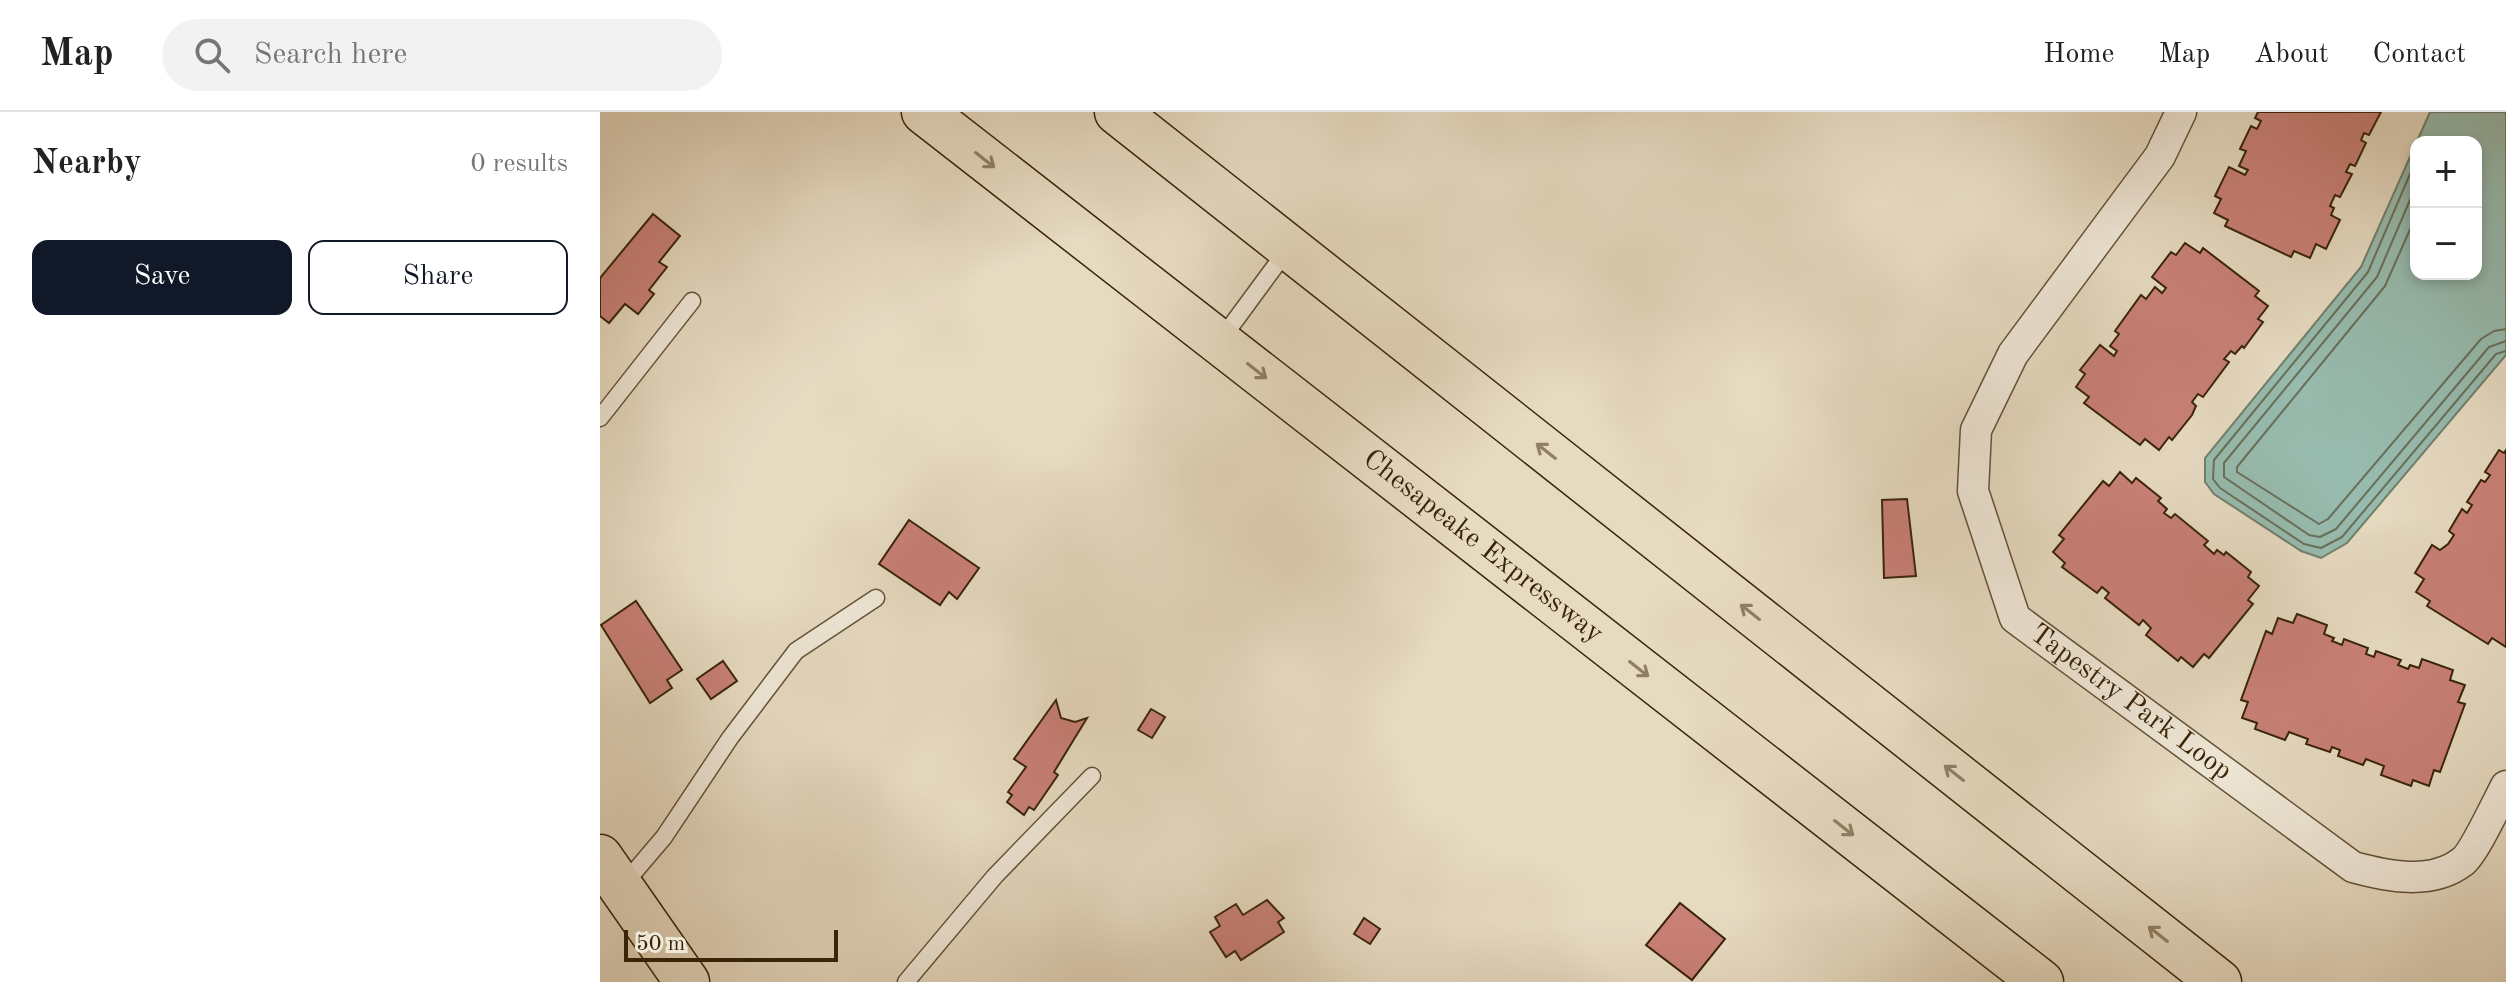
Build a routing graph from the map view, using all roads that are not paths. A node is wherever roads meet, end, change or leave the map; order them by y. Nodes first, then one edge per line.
1 (924, 112) edge
2 (1117, 112) edge
3 (2181, 112) edge
4 (1288, 248) junction
5 (692, 301) dead end
6 (1219, 342) junction
7 (600, 418) edge
8 (876, 598) dead end
9 (1092, 776) dead end
10 (2506, 786) edge
11 (610, 873) edge
12 (687, 982) edge
13 (906, 982) edge
14 (2041, 982) edge
15 (2219, 982) edge

1 -> 6 main road, Chesapeake Expressway
2 - 4 main road
3 - 10 street, Tapestry Park Loop
4 - 6 lane
15 -> 4 main road
5 - 7 lane
6 -> 14 main road, Chesapeake Expressway
8 - 11 lane
9 - 13 lane
11 - 12 main road

